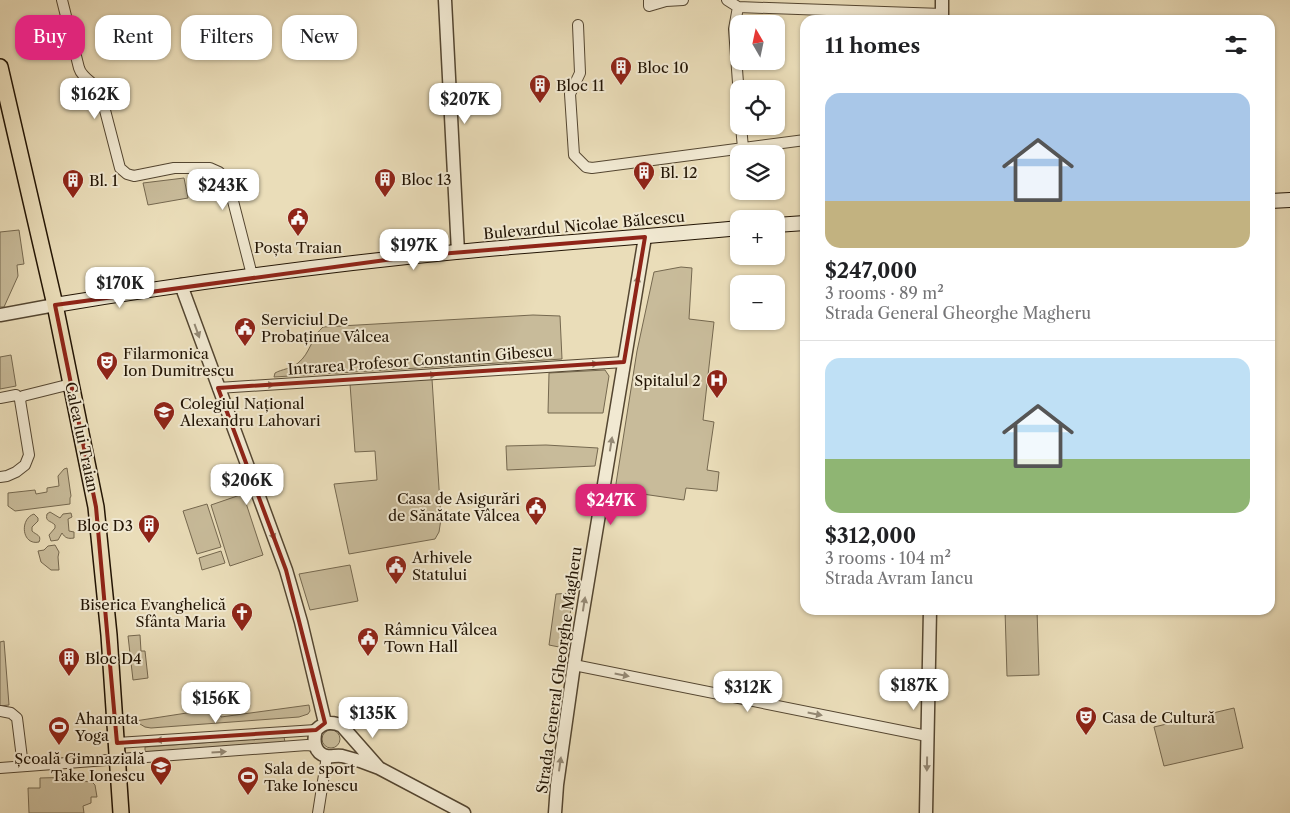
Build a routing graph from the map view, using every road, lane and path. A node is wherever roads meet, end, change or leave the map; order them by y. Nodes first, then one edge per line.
1 (62, 0) edge
2 (444, 0) edge
3 (683, 0) edge
4 (727, 0) edge
5 (942, 0) edge
6 (649, 3) edge
7 (738, 7) junction
8 (831, 15) edge
9 (942, 15) edge
10 (578, 25) dead end
11 (0, 67) edge
12 (738, 80) edge
13 (800, 141) edge
14 (766, 145) edge
15 (730, 150) edge
16 (1290, 200) edge
17 (1275, 201) edge
18 (800, 223) edge
19 (785, 224) edge
20 (730, 229) edge
21 (645, 237) junction
22 (458, 252) junction
23 (252, 275) junction
24 (181, 285) junction
25 (55, 305) junction
26 (0, 315) edge
27 (624, 362) junction
28 (71, 384) junction
29 (218, 388) junction
30 (16, 395) dead end
31 (0, 398) edge
32 (0, 477) edge
33 (930, 615) edge
34 (574, 665) junction
35 (0, 711) edge
36 (321, 727) junction
37 (346, 730) junction
38 (927, 736) junction
39 (117, 743) junction
40 (315, 746) junction
41 (332, 755) junction
42 (118, 759) junction
43 (23, 766) junction
44 (0, 768) edge
45 (379, 768) junction
46 (121, 813) edge
47 (318, 813) edge
48 (464, 813) edge
49 (555, 813) edge
50 (926, 813) edge

1 - 23 street
2 - 22 street
3 - 6 street
4 - 7 street
5 - 9 street
7 - 8 street
7 - 12 street
10 - 15 street
11 - 25 main road, Calea lui Traian
13 - 14 street
16 - 17 main road
18 - 19 main road
20 - 21 main road, Bulevardul Nicolae Bălcescu
21 - 22 main road, Bulevardul Nicolae Bălcescu
27 -> 21 street, Strada General Gheorghe Magheru
22 - 23 main road, Bulevardul Nicolae Bălcescu
23 - 24 main road, Bulevardul Nicolae Bălcescu
24 - 25 main road, Bulevardul Nicolae Bălcescu
24 -> 29 street
25 - 26 street
25 - 28 main road, Calea lui Traian
29 -> 27 street, Intrarea Profesor Constantin Gibescu
34 -> 27 street, Strada General Gheorghe Magheru
28 - 32 street
28 - 39 main road, Calea lui Traian
29 -> 36 street
30 - 31 street
33 - 38 street
34 -> 38 street
49 -> 34 street, Strada General Gheorghe Magheru
35 - 43 street
36 - 37 street
36 -> 39 street
36 - 40 street
37 - 41 street
37 - 45 street
38 -> 50 street
39 - 42 main road, Calea lui Traian
40 - 41 street
42 -> 40 street
41 - 45 street
41 - 47 street
42 - 43 street
42 - 46 main road, Calea lui Traian
43 - 44 street
45 - 48 street

